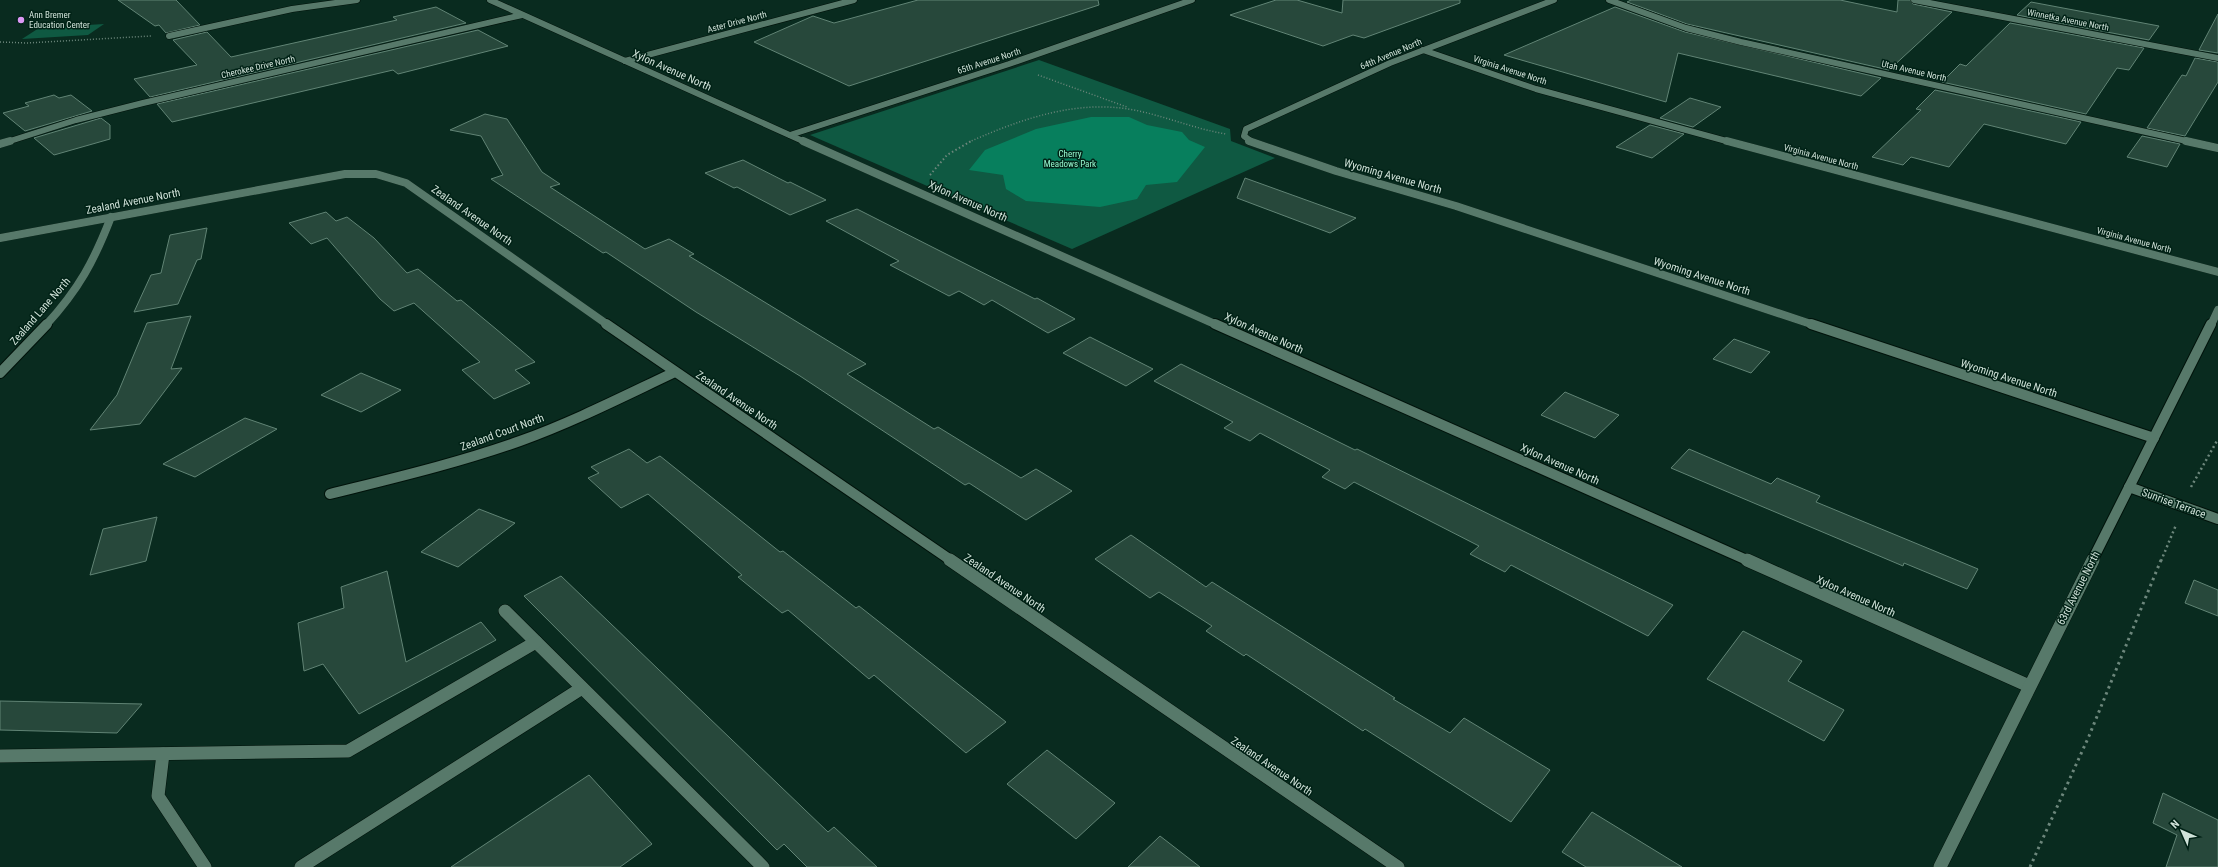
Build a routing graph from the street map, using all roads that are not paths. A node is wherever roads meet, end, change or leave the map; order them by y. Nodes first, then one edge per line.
1 (294, 0) edge
2 (352, 0) edge
3 (490, 0) edge
4 (851, 0) edge
5 (1192, 0) edge
6 (1554, 0) edge
7 (1609, 0) edge
8 (1914, 0) edge
9 (306, 7) junction
10 (522, 15) junction
11 (169, 36) road end
12 (1423, 50) junction
13 (2218, 58) edge
14 (625, 61) junction
15 (790, 135) junction
16 (1244, 136) joint
17 (0, 144) edge
18 (2218, 148) edge
19 (111, 218) junction
20 (0, 238) edge
21 (2218, 272) edge
22 (2218, 310) edge
23 (675, 372) junction
24 (0, 373) edge
25 (2154, 438) junction
26 (2129, 487) junction
27 (330, 494) dead end
28 (2218, 519) edge
29 (505, 611) dead end
30 (536, 642) junction
31 (2029, 686) junction
32 (582, 688) junction
33 (163, 754) junction
34 (0, 756) edge
35 (205, 867) edge
36 (301, 867) edge
37 (763, 867) edge
38 (1398, 867) edge
39 (1940, 867) edge

1 - 9 street
2 - 9 street
3 - 10 street, Xylon Avenue North
4 - 14 street, Aster Drive North
5 - 15 street, 65th Avenue North
6 - 12 street, 64th Avenue North
7 - 18 street, Utah Avenue North
8 - 13 street, Winnetka Avenue North
9 - 11 street
10 - 14 street, Xylon Avenue North
10 - 17 street, Cherokee Drive North
12 - 16 street, 64th Avenue North
12 - 21 street, Virginia Avenue North
14 - 15 street, Xylon Avenue North
15 - 31 street, Xylon Avenue North
16 - 25 street, Wyoming Avenue North
19 - 20 street, Zealand Avenue North
19 - 23 street, Zealand Avenue North
19 - 24 street, Zealand Lane North
22 - 25 street, 63rd Avenue North
23 - 27 street, Zealand Court North
23 - 38 street, Zealand Avenue North
25 - 26 street, 63rd Avenue North
26 - 28 street, Sunrise Terrace
26 - 31 street, 63rd Avenue North
29 - 30 street
30 - 32 street
30 - 33 street
31 - 39 street, 63rd Avenue North
32 - 36 street
32 - 37 street
33 - 34 street
33 - 35 street

